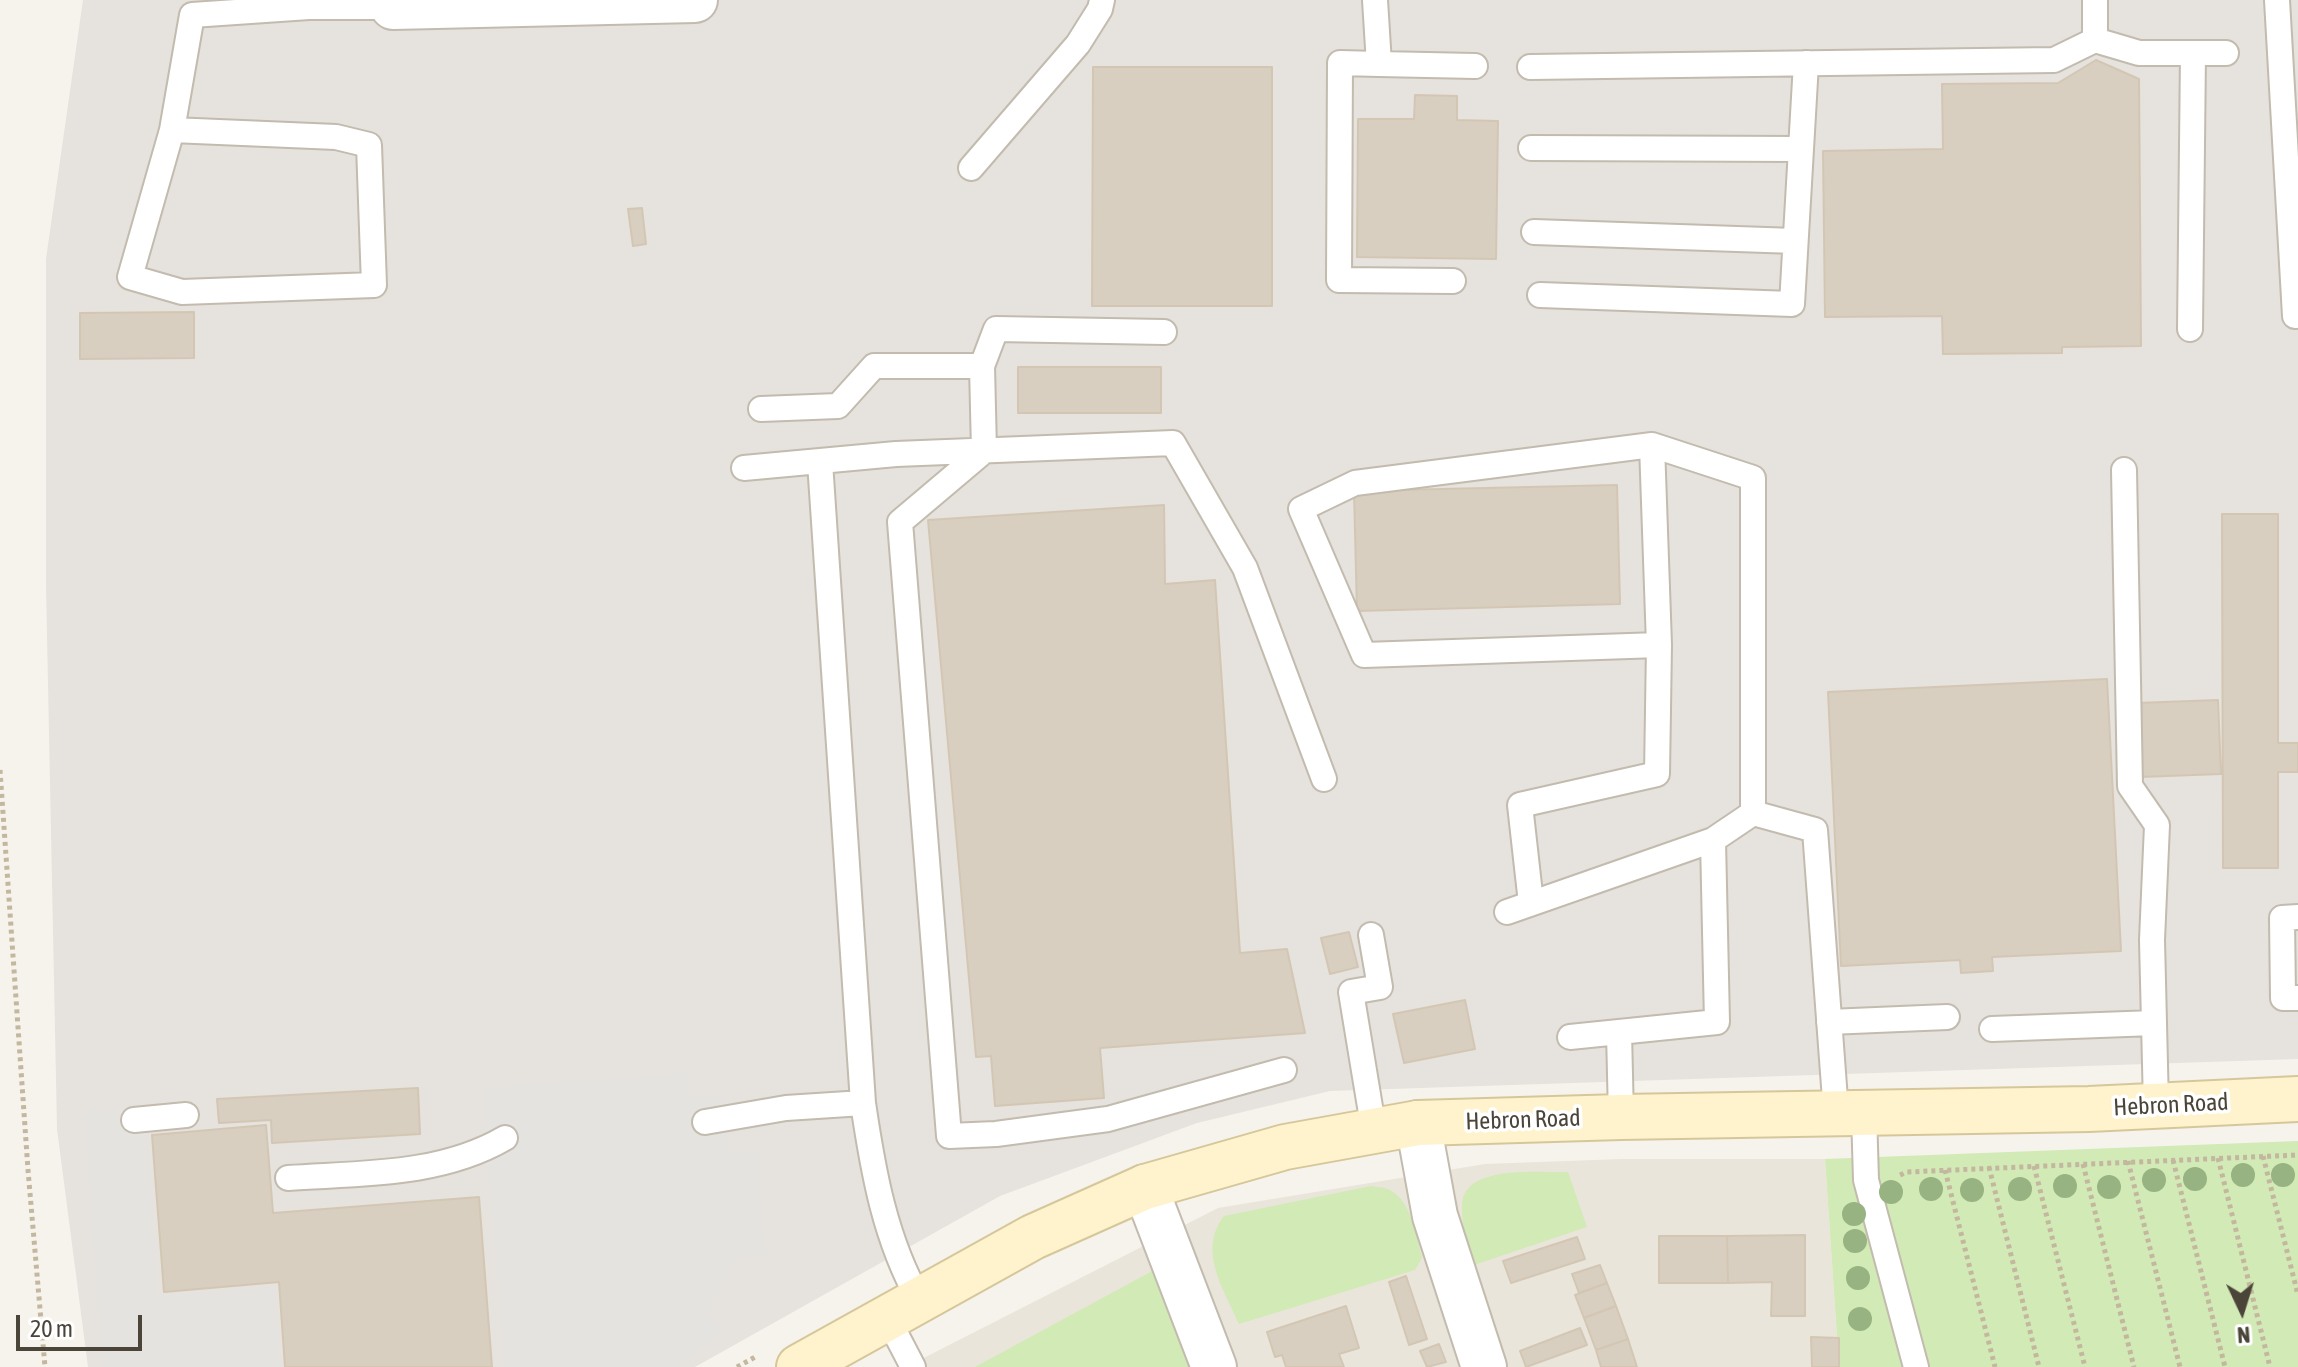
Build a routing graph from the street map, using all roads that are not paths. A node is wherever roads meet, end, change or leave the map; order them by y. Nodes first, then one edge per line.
1 (646, 0) edge
2 (695, 0) edge
3 (1102, 0) edge
4 (1375, 0) edge
5 (2095, 0) edge
6 (2277, 0) edge
7 (543, 2) edge
8 (439, 3) edge
9 (308, 4) edge
10 (393, 7) joint
11 (191, 8) edge
12 (2095, 40) junction
13 (2193, 53) junction
14 (2226, 53) dead end
15 (2289, 61) edge
16 (1806, 63) junction
17 (1379, 64) junction
18 (1475, 66) dead end
19 (1530, 67) dead end
20 (172, 130) junction
21 (1531, 148) dead end
22 (1801, 149) junction
23 (971, 168) dead end
24 (1534, 232) dead end
25 (1795, 241) junction
26 (1453, 281) dead end
27 (1540, 295) dead end
28 (2295, 316) dead end
29 (2190, 329) dead end
30 (1164, 332) dead end
31 (982, 366) junction
32 (761, 409) dead end
33 (1652, 445) junction
34 (984, 451) junction
35 (820, 462) junction
36 (744, 468) dead end
37 (2124, 470) dead end
38 (1659, 645) junction
39 (1324, 779) dead end
40 (1753, 813) junction
41 (1713, 840) junction
42 (1531, 903) junction
43 (1507, 912) dead end
44 (2298, 917) edge
45 (1371, 935) dead end
46 (2298, 998) edge
47 (1947, 1017) dead end
48 (1829, 1022) junction
49 (2154, 1023) junction
50 (1992, 1029) dead end
51 (1619, 1032) junction
52 (1570, 1037) dead end
53 (1284, 1070) dead end
54 (2298, 1099) edge
55 (863, 1103) junction
56 (2156, 1106) junction
57 (1850, 1113) junction
58 (186, 1115) dead end
59 (1621, 1117) junction
60 (134, 1120) dead end
61 (705, 1122) dead end
62 (1418, 1123) junction
63 (1374, 1131) junction
64 (505, 1138) dead end
65 (288, 1178) dead end
66 (1145, 1187) junction
67 (904, 1310) junction
68 (799, 1367) edge
69 (913, 1367) edge
70 (1214, 1367) edge
71 (1484, 1367) edge
72 (1916, 1367) edge

1 - 2 street
1 - 7 street
3 - 23 lane
4 - 17 lane
5 - 12 lane
6 - 15 lane
7 - 8 street
8 - 10 street
9 - 10 lane
9 - 11 lane
11 - 20 lane
12 - 13 lane
12 - 16 lane
13 - 14 lane
13 - 29 lane
15 - 28 lane
16 - 19 lane
16 - 22 lane
17 - 18 lane
17 - 26 lane
20 - 20 lane
21 - 22 lane
22 - 25 lane
24 - 25 lane
25 - 27 lane
30 - 31 lane
31 - 32 lane
31 - 34 lane
33 - 38 lane
33 - 38 lane
33 - 40 lane
34 - 35 lane
34 - 39 lane
34 - 53 lane
35 - 36 lane
35 - 55 lane
37 - 49 lane
38 - 42 lane
40 - 41 lane
40 - 48 lane
41 - 42 lane
41 - 51 lane
42 - 43 lane
44 - 46 lane
45 - 63 lane
47 - 48 lane
48 - 57 lane
49 - 50 lane
49 - 56 lane
51 - 52 lane
51 - 59 lane
54 - 56 street, Hebron Road
55 - 61 lane
55 - 67 lane
56 - 57 street, Hebron Road
57 - 59 street, Hebron Road
57 - 72 lane
58 - 60 lane
59 - 62 street, Hebron Road
62 - 63 street, Hebron Road
62 - 71 street
63 - 66 street, Hebron Road
64 - 65 lane
66 - 67 street, Hebron Road
66 - 70 street
67 - 68 street, Hebron Road
67 - 69 lane

